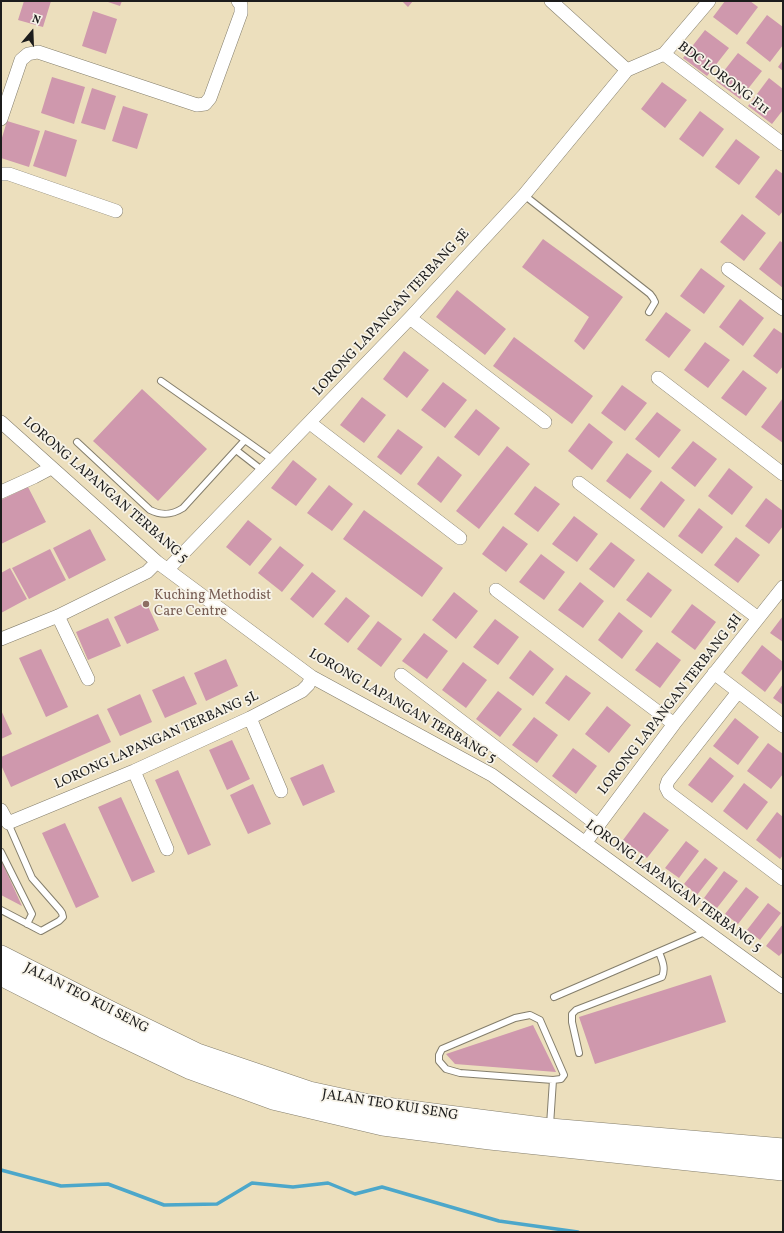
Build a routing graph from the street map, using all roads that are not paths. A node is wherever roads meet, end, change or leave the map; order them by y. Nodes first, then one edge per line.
1 (551, 1) edge
2 (709, 1) edge
3 (240, 7) edge
4 (664, 54) junction
5 (627, 70) junction
6 (1, 119) edge
7 (783, 143) edge
8 (1, 174) edge
9 (524, 195) junction
10 (116, 211) dead end
11 (728, 269) dead end
12 (783, 309) edge
13 (649, 312) dead end
14 (410, 318) junction
15 (658, 378) dead end
16 (161, 382) dead end
17 (1, 422) edge
18 (545, 422) dead end
19 (310, 423) junction
20 (245, 440) junction
21 (77, 442) dead end
22 (236, 450) junction
23 (274, 461) junction
24 (51, 468) junction
25 (264, 471) junction
26 (783, 474) edge
27 (579, 483) dead end
28 (1, 492) edge
29 (460, 538) dead end
30 (157, 562) junction
31 (168, 569) junction
32 (783, 587) edge
33 (496, 590) dead end
34 (58, 616) junction
35 (758, 618) junction
36 (1, 639) edge
37 (714, 674) junction
38 (401, 675) dead end
39 (312, 677) junction
40 (88, 679) dead end
41 (738, 692) junction
42 (250, 718) junction
43 (674, 724) junction
44 (783, 726) edge
45 (134, 771) junction
46 (281, 790) dead end
47 (1, 810) edge
48 (8, 823) junction
49 (599, 826) junction
50 (585, 843) junction
51 (167, 849) dead end
52 (1, 852) edge
53 (783, 879) edge
54 (1, 910) edge
55 (27, 924) junction
56 (707, 931) junction
57 (659, 952) junction
58 (1, 956) edge
59 (1, 975) edge
60 (783, 987) edge
61 (554, 997) dead end
62 (579, 1053) dead end
63 (553, 1080) junction
64 (550, 1129) junction
65 (783, 1150) edge
66 (783, 1170) edge

1 - 5 street
2 - 4 street
3 - 6 street
4 - 5 street
4 - 7 street, BDC LORONG F11
5 - 9 street, LORONG LAPANGAN TERBANG 5E
8 - 10 street
9 - 13 lane
9 - 14 street, LORONG LAPANGAN TERBANG 5E
11 - 12 street
14 - 18 street
14 - 19 street, LORONG LAPANGAN TERBANG 5E
15 - 26 street
16 - 20 lane
17 - 24 street, LORONG LAPANGAN TERBANG 5
19 - 23 street, LORONG LAPANGAN TERBANG 5E
19 - 29 street
20 - 22 lane
20 - 23 lane
21 - 22 lane
22 - 25 lane
23 - 25 street, LORONG LAPANGAN TERBANG 5E
24 - 28 street
24 - 30 street, LORONG LAPANGAN TERBANG 5
25 - 31 street, LORONG LAPANGAN TERBANG 5E
27 - 35 street
30 - 31 street, LORONG LAPANGAN TERBANG 5
30 - 34 street
31 - 39 street, LORONG LAPANGAN TERBANG 5
32 - 35 street, LORONG LAPANGAN TERBANG 5H
33 - 43 street
34 - 36 street
34 - 40 street
35 - 37 street, LORONG LAPANGAN TERBANG 5H
37 - 41 street
37 - 43 street, LORONG LAPANGAN TERBANG 5H
38 - 49 street
39 - 42 street, LORONG LAPANGAN TERBANG 5L
39 - 50 street, LORONG LAPANGAN TERBANG 5
41 - 44 street
41 - 53 street
42 - 45 street, LORONG LAPANGAN TERBANG 5L
42 - 46 street
43 - 49 street, LORONG LAPANGAN TERBANG 5H
45 - 48 street, LORONG LAPANGAN TERBANG 5L
45 - 51 street
47 - 48 street
48 - 55 lane
49 - 50 street, LORONG LAPANGAN TERBANG 5H
50 - 56 street, LORONG LAPANGAN TERBANG 5
52 - 55 lane
54 - 55 lane
56 - 57 lane
56 - 60 street, LORONG LAPANGAN TERBANG 5
57 - 61 lane
57 - 62 lane
58 - 64 highway, JALAN TEO KUI SENG
59 - 66 highway, JALAN TEO KUI SENG
63 - 63 lane
63 - 64 lane
64 - 65 highway, JALAN TEO KUI SENG

